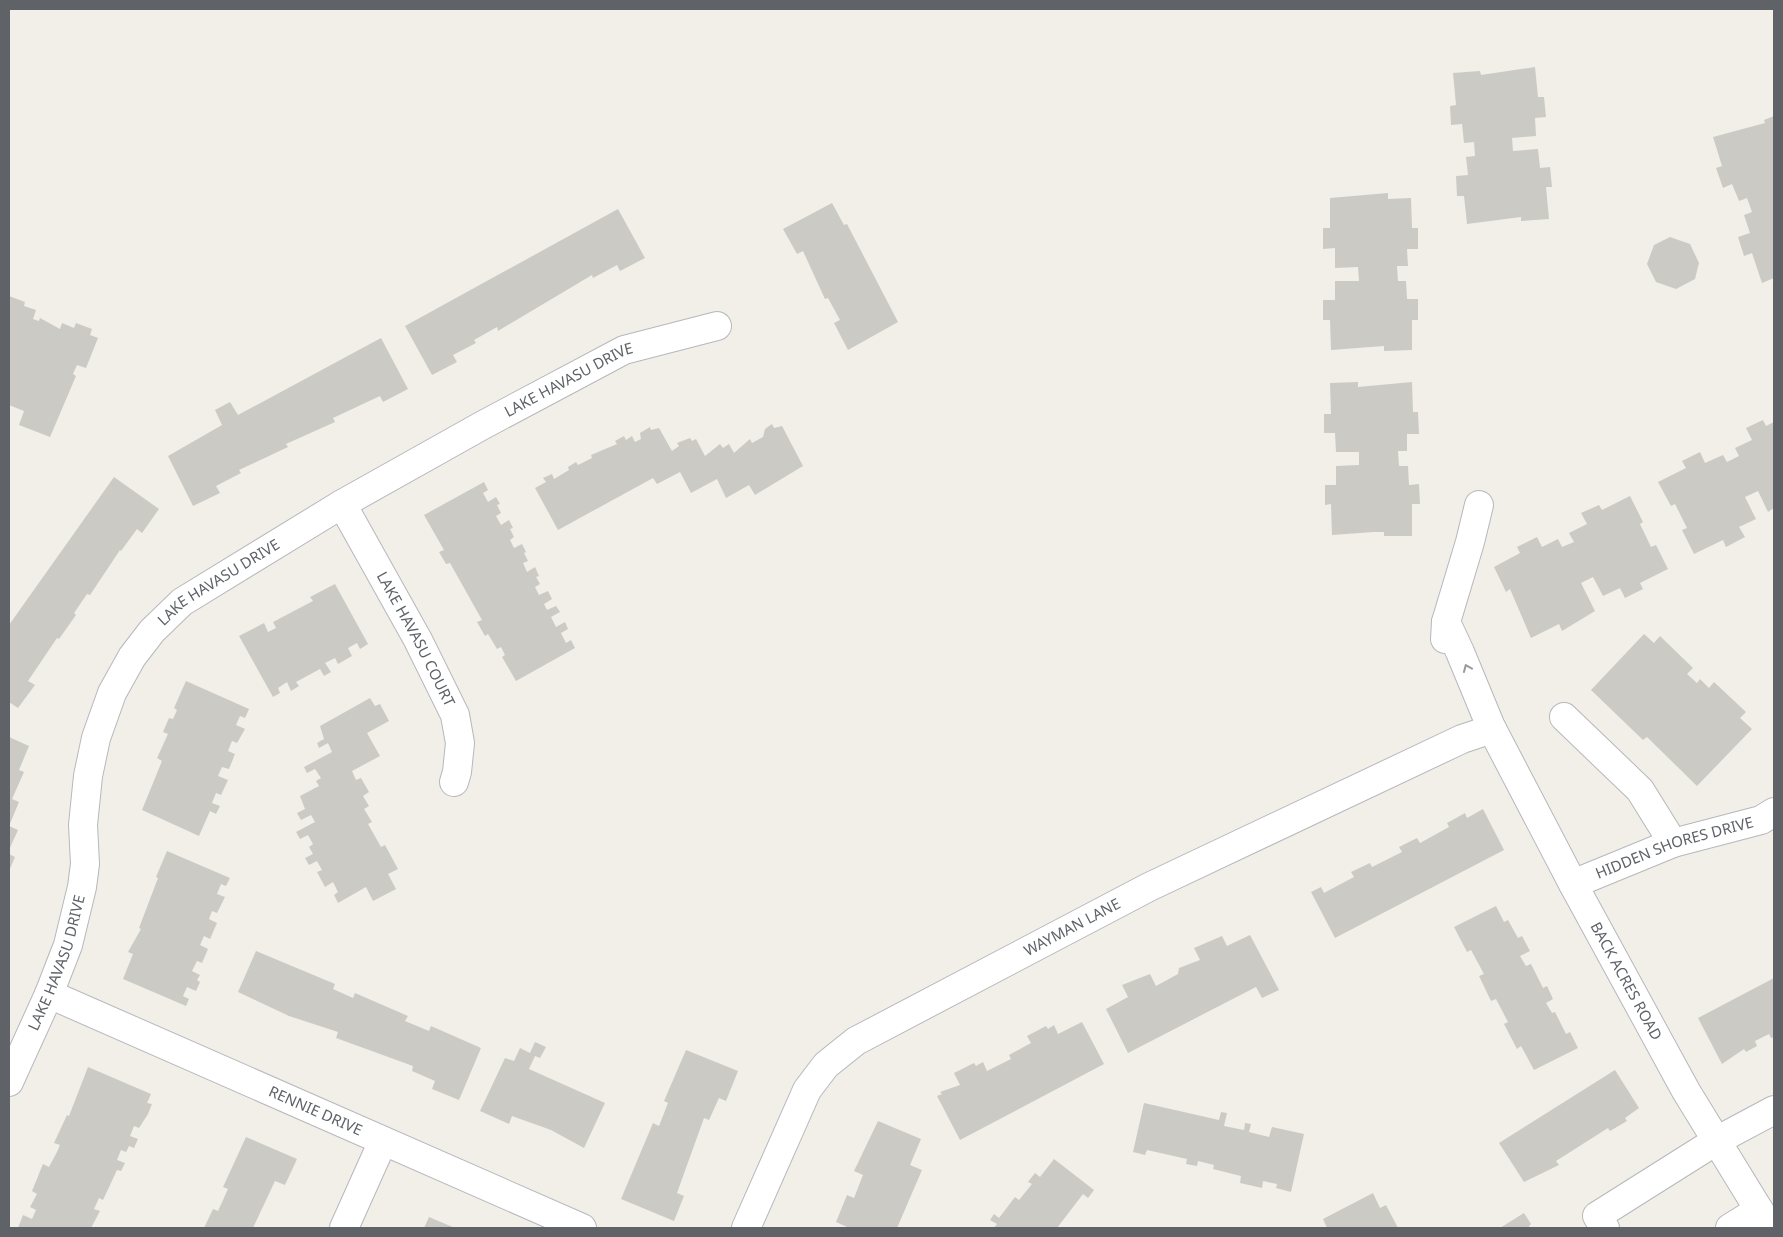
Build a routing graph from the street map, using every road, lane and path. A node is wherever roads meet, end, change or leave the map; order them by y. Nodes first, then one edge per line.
1 (717, 326) dead end
2 (342, 504) junction
3 (1479, 505) dead end
4 (1564, 717) dead end
5 (1492, 729) junction
6 (454, 782) dead end
7 (1774, 812) edge
8 (1673, 843) junction
9 (1573, 884) junction
10 (49, 994) junction
11 (9, 1082) edge
12 (1774, 1110) edge
13 (383, 1141) junction
14 (1716, 1141) junction
15 (1765, 1219) edge
16 (344, 1228) edge
17 (582, 1228) edge
18 (746, 1228) edge
19 (1605, 1228) edge
20 (1730, 1228) edge

1 - 2 street, LAKE HAVASU DRIVE
2 - 6 street, LAKE HAVASU COURT
2 - 10 street, LAKE HAVASU DRIVE
3 - 5 street, BACK ACRES ROAD
4 - 8 street
5 - 9 street, BACK ACRES ROAD
5 - 18 street, WAYMAN LANE
7 - 8 street, HIDDEN SHORES DRIVE
8 - 9 street, HIDDEN SHORES DRIVE
9 - 14 street, BACK ACRES ROAD
10 - 11 street, LAKE HAVASU DRIVE
10 - 13 street, RENNIE DRIVE
12 - 14 street
13 - 16 street
13 - 17 street, RENNIE DRIVE
14 - 15 street, BACK ACRES ROAD
14 - 19 street
15 - 20 street

